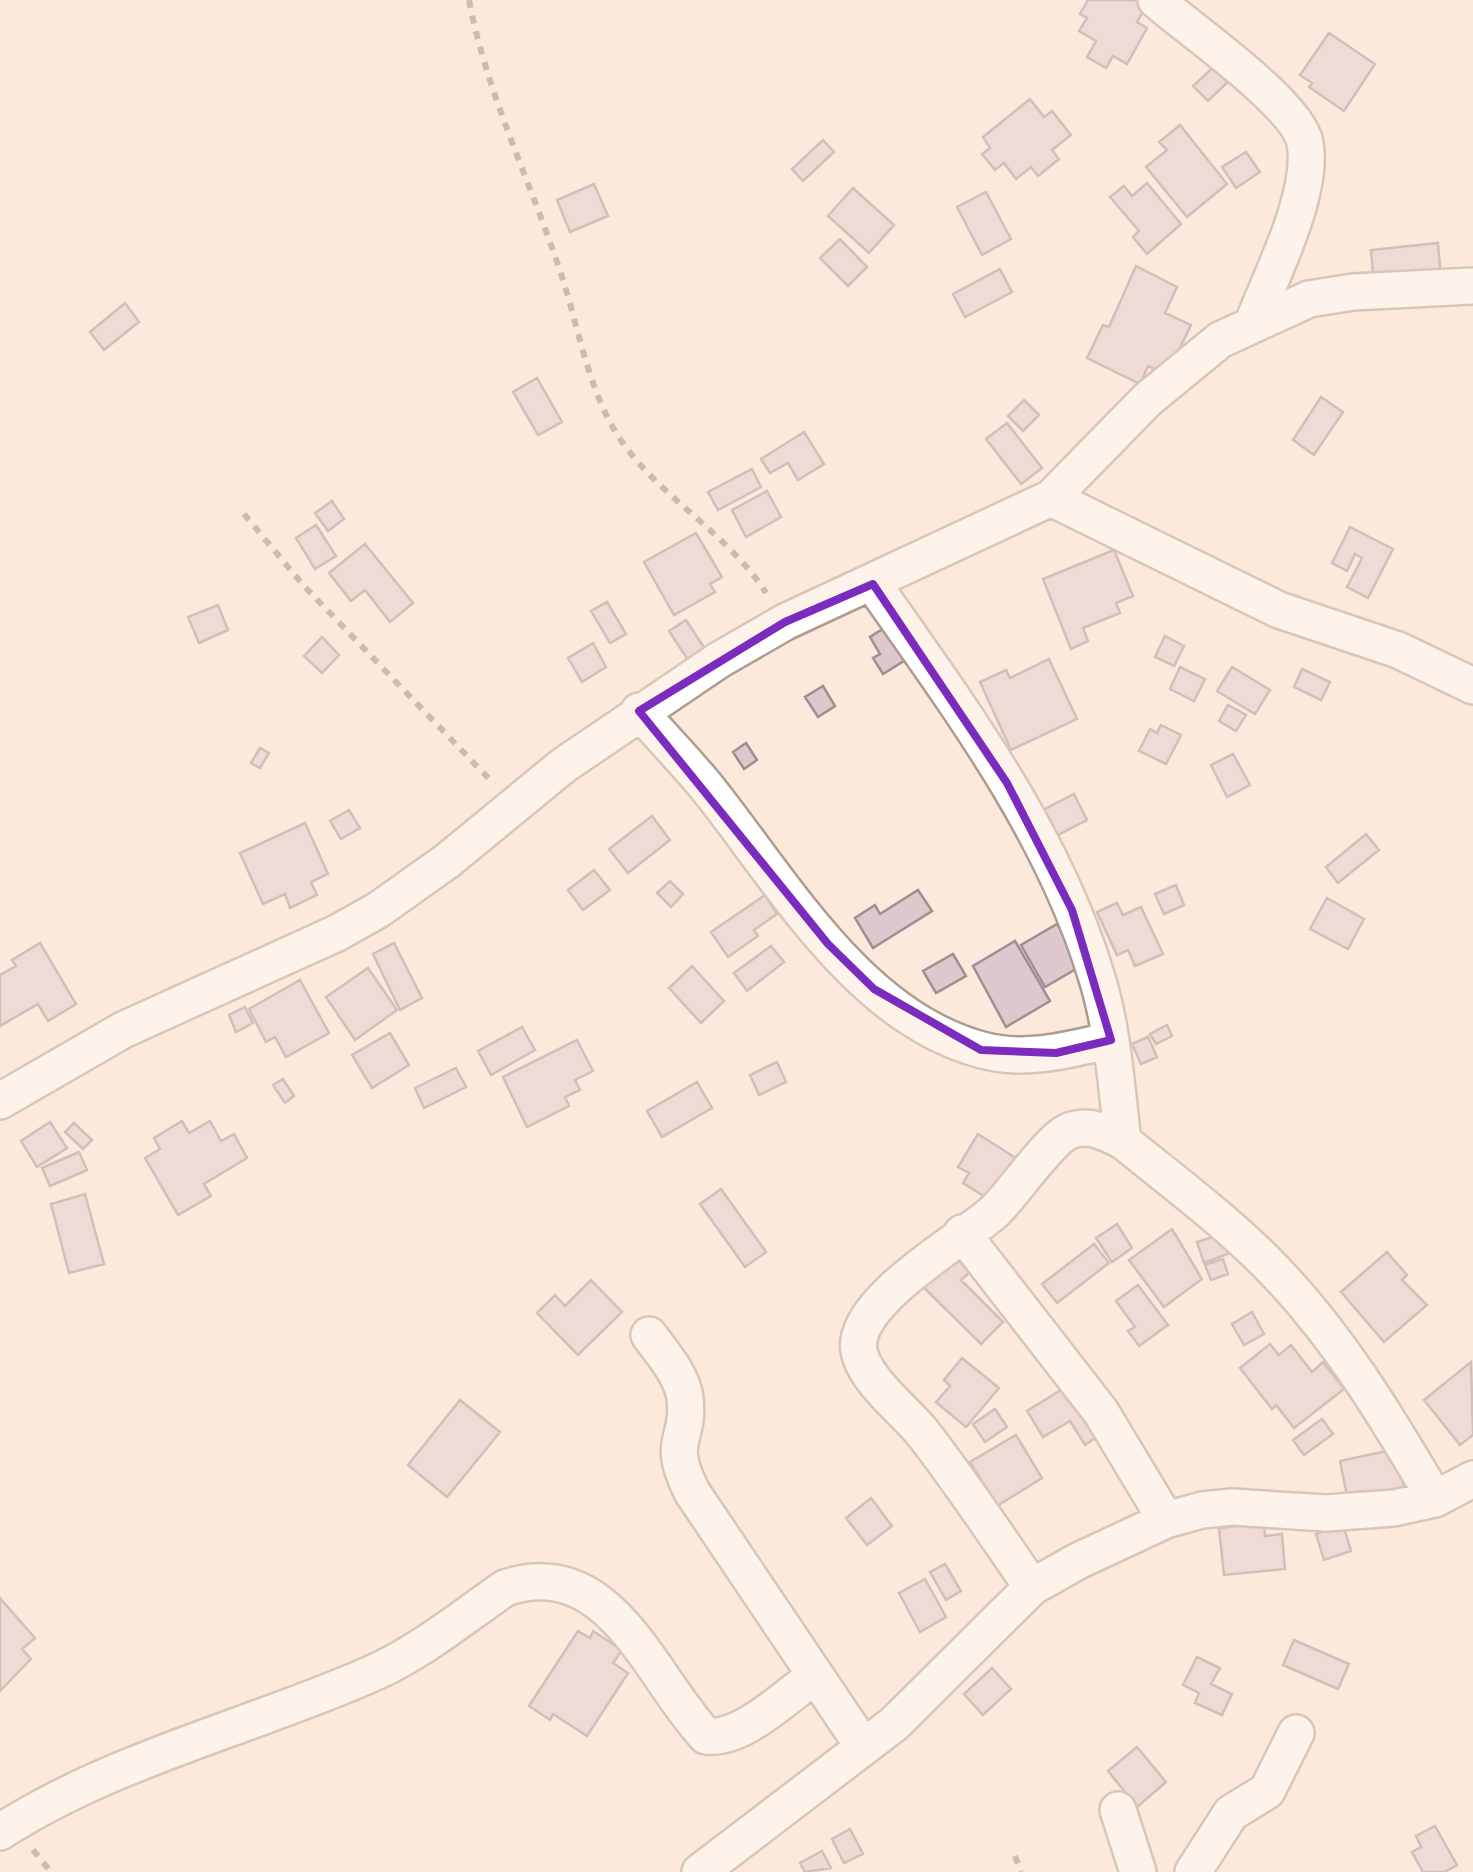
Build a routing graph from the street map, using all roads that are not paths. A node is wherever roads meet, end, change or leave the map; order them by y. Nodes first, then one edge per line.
1 (1156, 0) edge
2 (1473, 286) edge
3 (1254, 320) junction
4 (1051, 498) junction
5 (873, 584) junction
6 (1473, 686) edge
7 (639, 711) junction
8 (1111, 1040) junction
9 (0, 1101) edge
10 (1123, 1141) junction
11 (962, 1233) junction
12 (650, 1335) dead end
13 (1473, 1478) edge
14 (1436, 1499) junction
15 (1166, 1520) junction
16 (1032, 1587) junction
17 (815, 1676) junction
18 (1296, 1733) dead end
19 (863, 1746) junction
20 (1118, 1810) dead end
21 (0, 1832) edge
22 (700, 1872) edge
23 (1138, 1872) edge
24 (1193, 1872) edge

1 - 3 street
2 - 3 street
3 - 4 street
4 - 5 street
4 - 6 street
5 - 7 street
5 - 8 street
7 - 8 street
7 - 9 street
8 - 10 street
10 - 11 street
10 - 14 street
11 - 15 street
11 - 16 street
12 - 17 street
13 - 14 street
14 - 15 street
15 - 16 street
16 - 19 street
17 - 19 street
17 - 21 street
18 - 24 street
19 - 22 street
20 - 23 street

